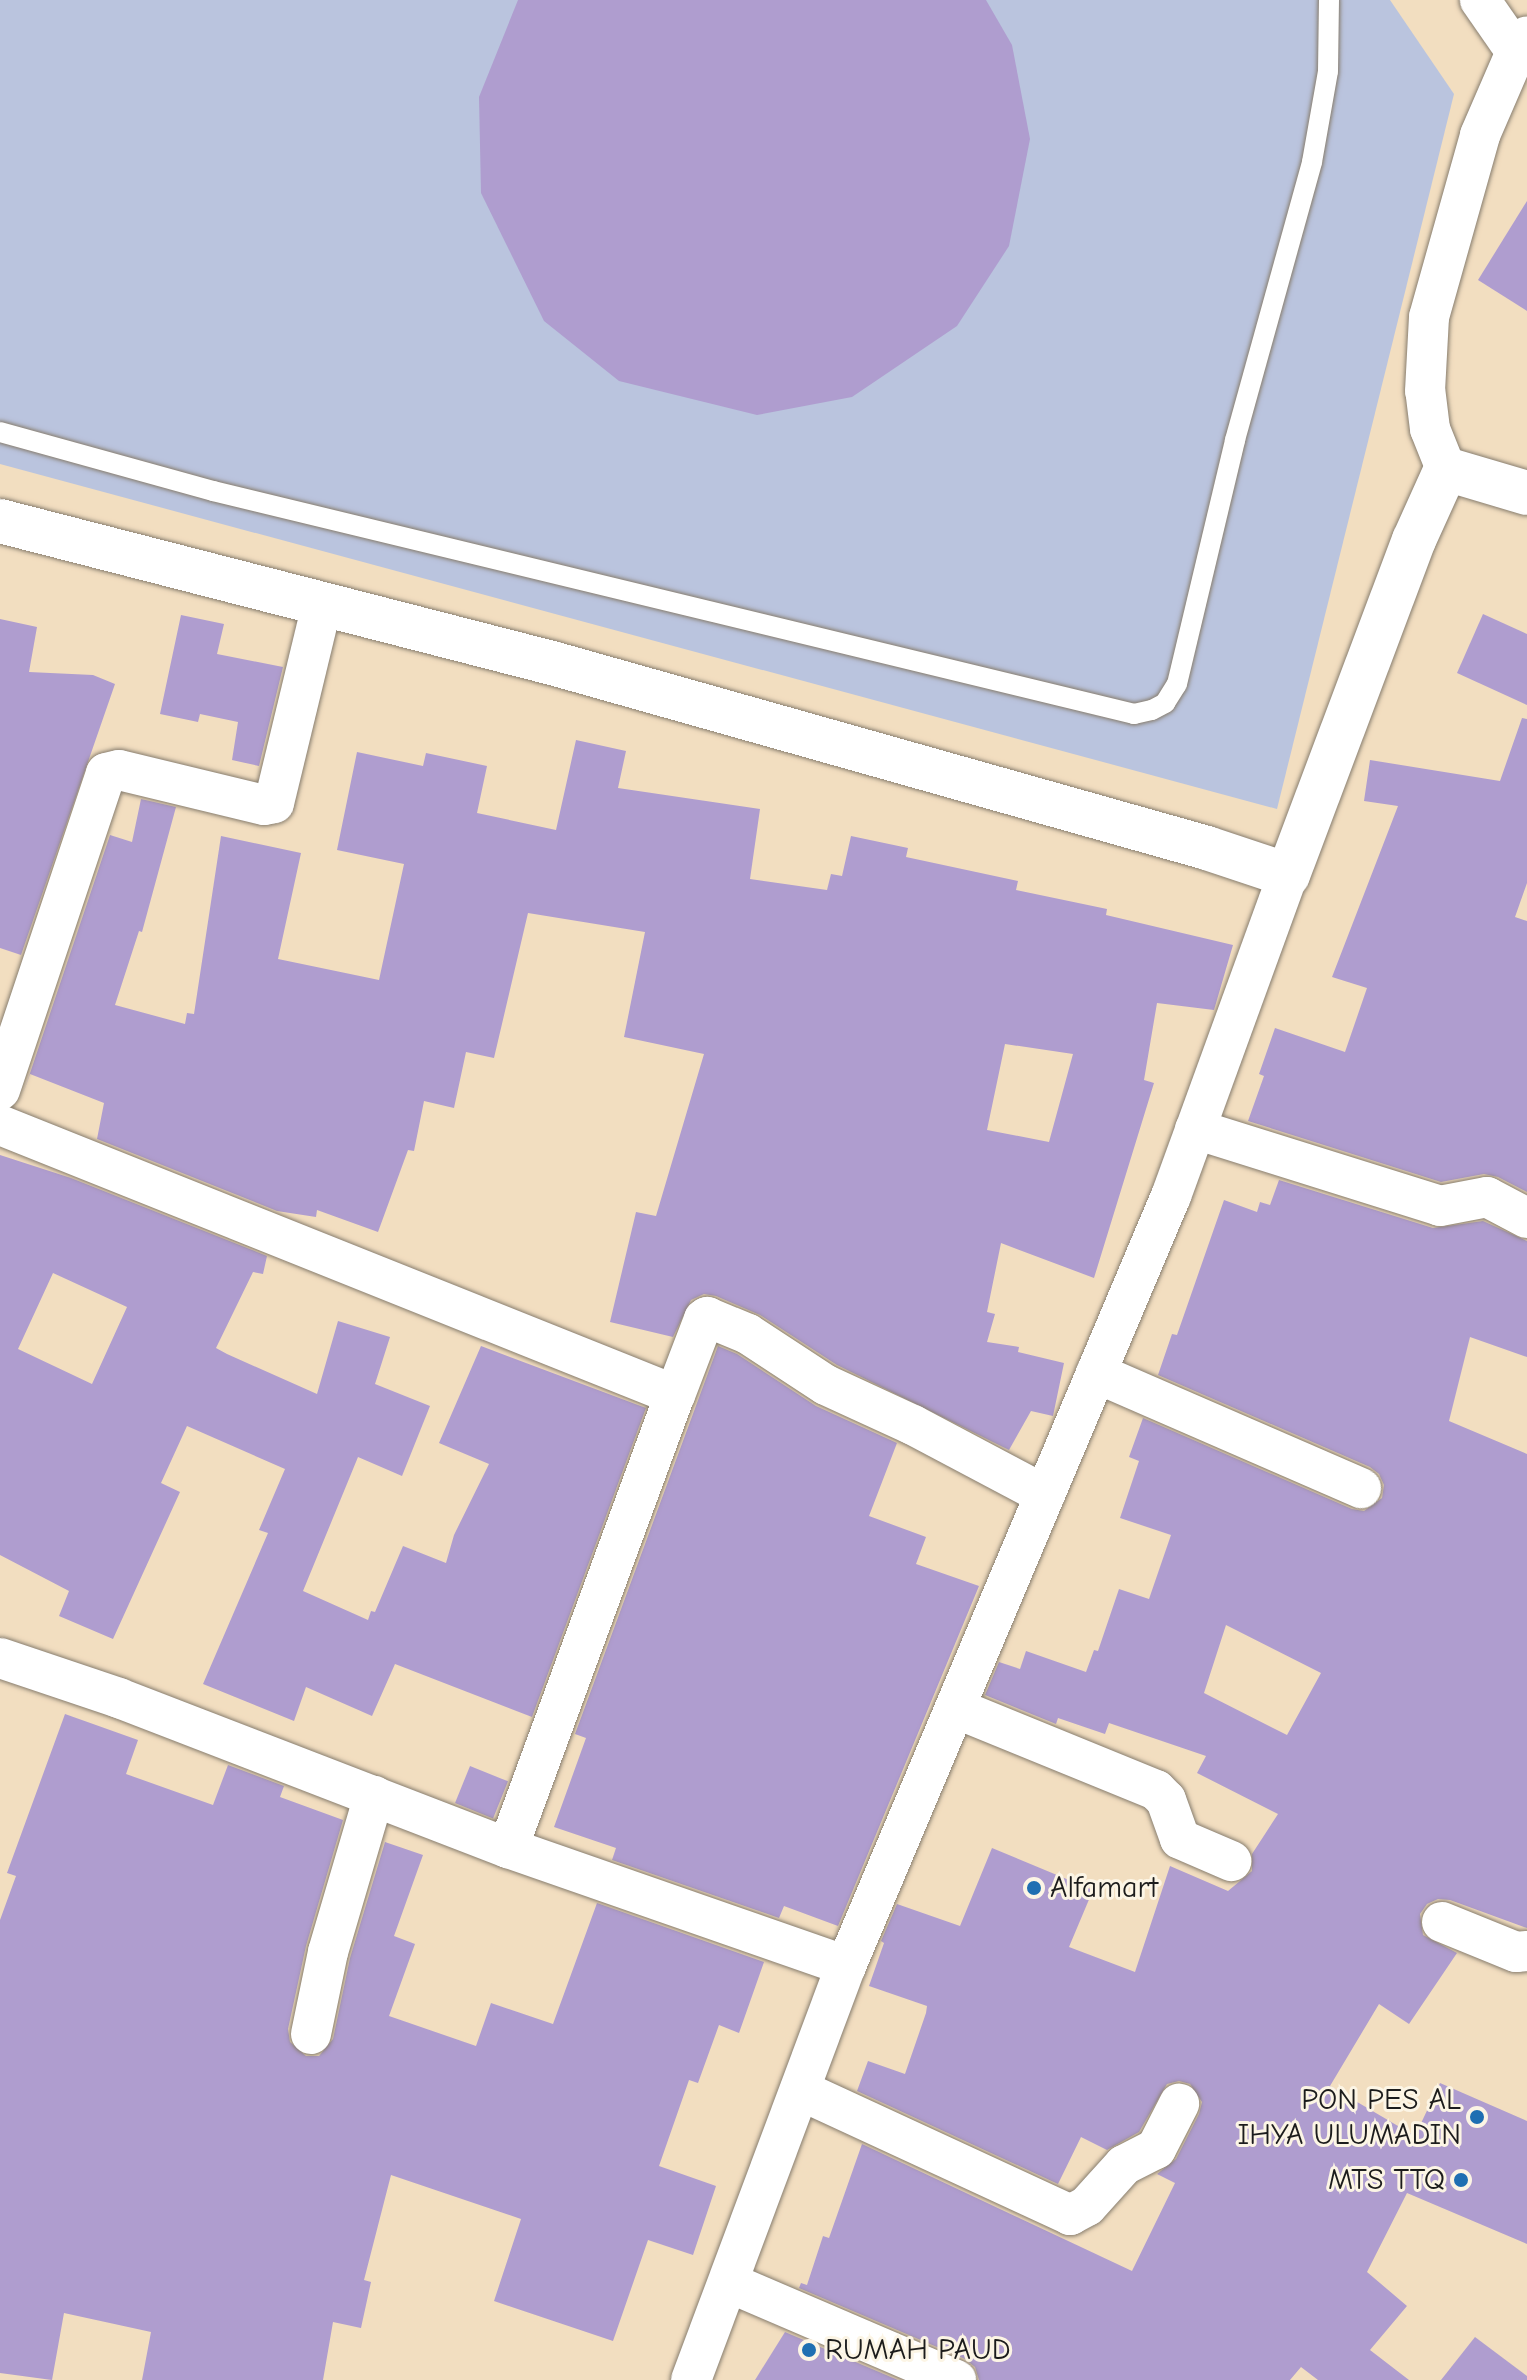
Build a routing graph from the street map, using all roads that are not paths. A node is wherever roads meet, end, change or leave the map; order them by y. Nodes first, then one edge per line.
1 (1329, 0) edge
2 (1480, 0) edge
3 (1521, 44) edge
4 (0, 432) edge
5 (1446, 469) junction
6 (1527, 493) edge
7 (0, 521) edge
8 (322, 604) junction
9 (1288, 875) junction
10 (0, 1090) edge
11 (0, 1125) edge
12 (1195, 1129) junction
13 (1527, 1218) edge
14 (1096, 1373) junction
15 (675, 1395) junction
16 (1361, 1488) dead end
17 (1045, 1495) junction
18 (0, 1658) edge
19 (955, 1708) junction
20 (374, 1796) junction
21 (508, 1848) junction
22 (1231, 1861) dead end
23 (1442, 1922) dead end
24 (1527, 1951) edge
25 (846, 1966) junction
26 (311, 2034) dead end
27 (800, 2090) junction
28 (1179, 2104) dead end
29 (730, 2283) junction
30 (691, 2380) edge
31 (956, 2380) edge

1 - 4 lane
2 - 3 street
3 - 5 street
5 - 6 street
5 - 9 street
7 - 8 street
8 - 9 street
8 - 10 street
9 - 12 street
11 - 15 street
12 - 13 street
12 - 14 street
14 - 16 street
14 - 17 street
15 - 17 street
15 - 21 street
17 - 19 street
18 - 20 street
19 - 22 street
19 - 25 street
20 - 21 street
20 - 26 street
21 - 25 street
23 - 24 street
25 - 27 street
27 - 28 street
27 - 29 street
29 - 30 street
29 - 31 street

